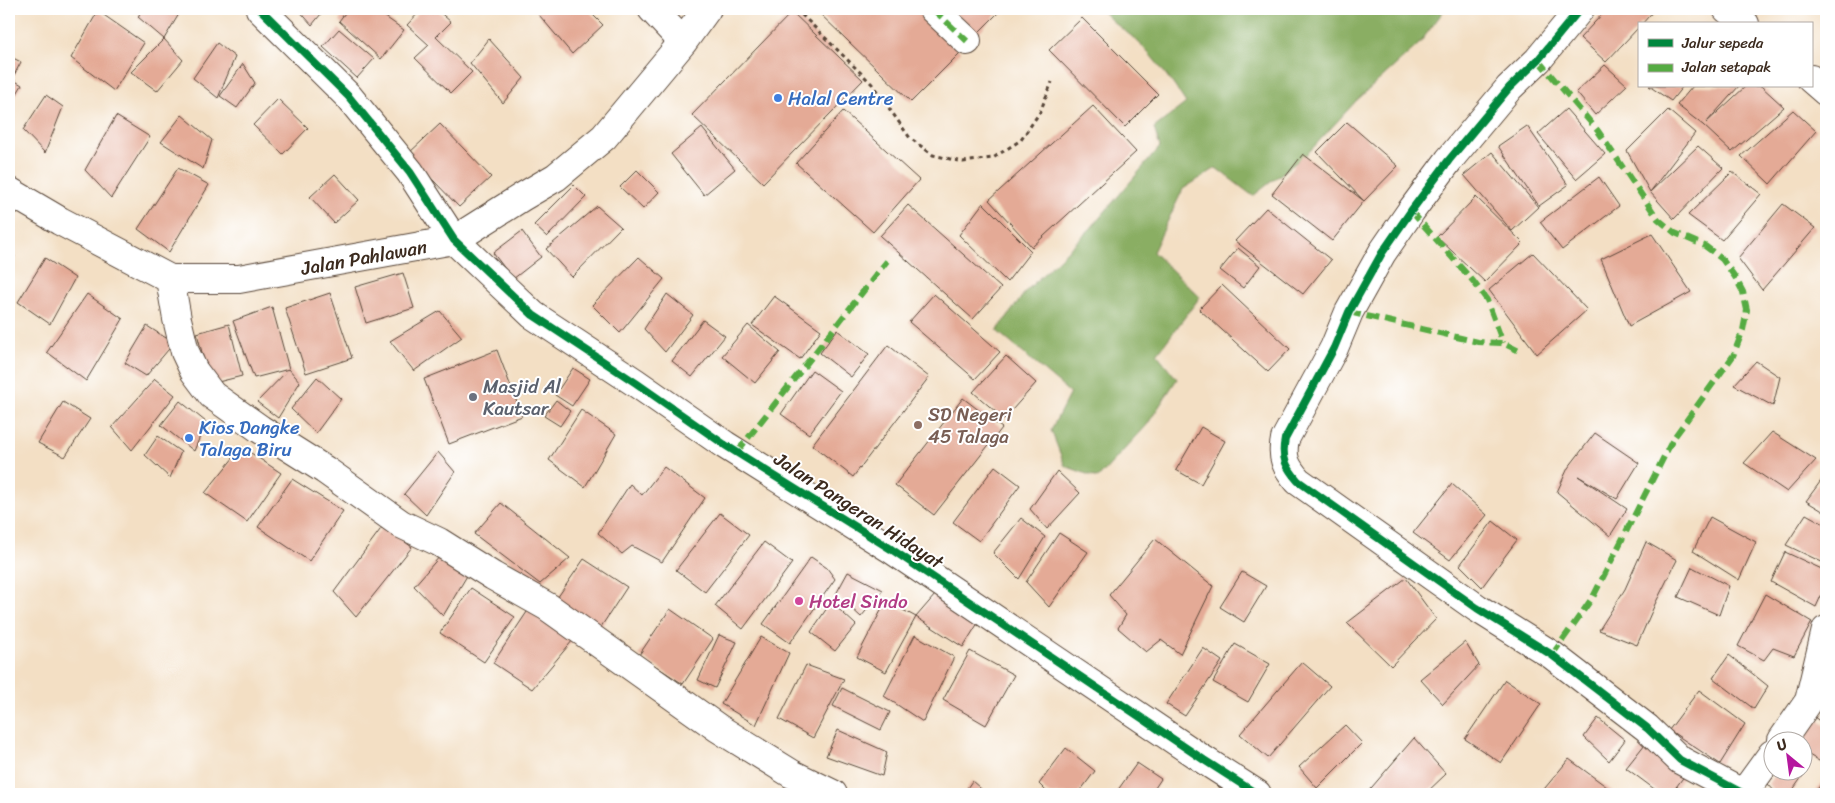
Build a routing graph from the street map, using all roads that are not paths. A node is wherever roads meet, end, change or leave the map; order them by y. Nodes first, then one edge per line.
1 (260, 9) edge
2 (652, 9) edge
3 (707, 9) edge
4 (933, 9) edge
5 (1580, 9) edge
6 (1727, 9) edge
7 (1743, 22) edge
8 (967, 41) dead end
9 (683, 42) junction
10 (1812, 80) edge
11 (1826, 92) edge
12 (9, 191) edge
13 (454, 240) junction
14 (170, 279) junction
15 (1826, 630) edge
16 (1817, 699) edge
17 (1791, 730) edge
18 (1762, 768) edge
19 (833, 794) edge
20 (1257, 794) edge
21 (1744, 794) edge

1 - 13 street, Jalan Pangeran Hidayat
2 - 9 street
3 - 9 street, Jalan Pahlawan
4 - 8 street
5 - 21 street
6 - 7 street
9 - 13 street, Jalan Pahlawan
10 - 11 street
12 - 14 street, Jalan Pahlawan
13 - 14 street, Jalan Pahlawan
13 - 20 street, Jalan Pangeran Hidayat
14 - 19 street
15 - 16 street
16 - 17 street
18 - 21 street

